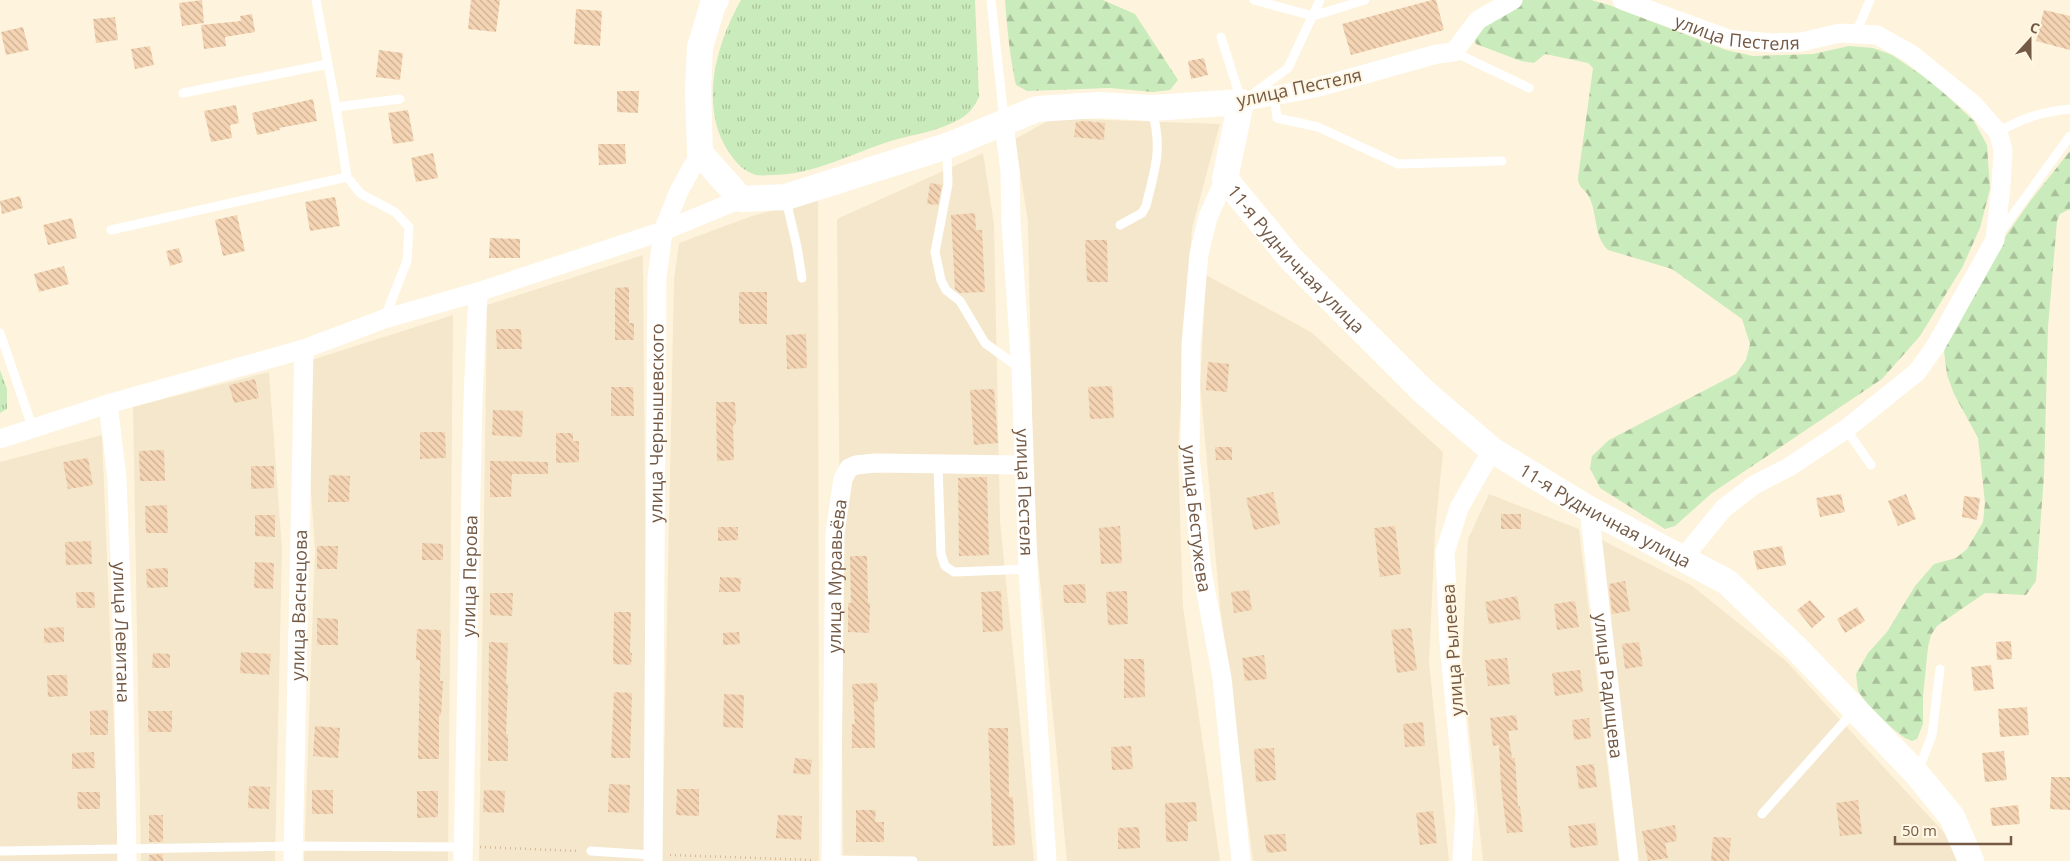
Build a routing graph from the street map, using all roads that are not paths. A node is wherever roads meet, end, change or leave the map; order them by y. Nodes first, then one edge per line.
1 (316, 0) edge
2 (991, 0) edge
3 (1254, 0) edge
4 (1320, 0) edge
5 (1364, 0) edge
6 (1514, 0) edge
7 (1622, 0) edge
8 (1870, 0) edge
9 (712, 1) edge
10 (1312, 16) junction
11 (1856, 33) junction
12 (1221, 37) dead end
13 (1454, 52) junction
14 (328, 64) junction
15 (1529, 88) dead end
16 (183, 93) dead end
17 (1272, 96) junction
18 (400, 99) dead end
19 (1242, 102) junction
20 (336, 107) junction
21 (1152, 108) junction
22 (2070, 109) edge
23 (1004, 123) junction
24 (1998, 132) junction
25 (2070, 136) edge
26 (947, 146) junction
27 (700, 153) junction
28 (1502, 162) dead end
29 (347, 178) junction
30 (1225, 179) junction
31 (786, 197) junction
32 (742, 199) junction
33 (1120, 225) dead end
34 (111, 230) dead end
35 (664, 231) junction
36 (1995, 240) junction
37 (802, 278) dead end
38 (478, 292) junction
39 (384, 319) junction
40 (0, 333) edge
41 (304, 349) junction
42 (1021, 369) junction
43 (108, 404) junction
44 (33, 429) junction
45 (1846, 429) junction
46 (0, 439) edge
47 (1492, 450) junction
48 (938, 465) junction
49 (1871, 465) dead end
50 (1024, 466) junction
51 (1588, 509) junction
52 (1683, 558) junction
53 (1028, 569) junction
54 (1940, 669) dead end
55 (1855, 709) junction
56 (1917, 774) junction
57 (1762, 814) dead end
58 (591, 851) road end
59 (0, 852) edge
60 (293, 854) edge
61 (463, 854) edge
62 (127, 855) edge
63 (653, 858) edge
64 (831, 861) edge
65 (913, 861) edge
66 (1047, 861) edge
67 (1241, 861) edge
68 (1462, 861) edge
69 (1629, 861) edge
70 (1971, 861) edge

1 - 14 lane
2 - 23 lane
3 - 10 lane
4 - 10 lane
5 - 10 lane
6 - 13 street
7 - 11 street, улица Пестеля
8 - 11 lane
9 - 27 main road
10 - 19 lane
11 - 24 street, улица Пестеля
12 - 19 lane
13 - 15 lane
13 - 17 street, улица Пестеля
14 - 16 lane
14 - 20 lane
17 - 19 street, улица Пестеля
17 - 28 lane
18 - 20 lane
19 - 21 main road, улица Пестеля
19 - 30 main road
20 - 29 lane
21 - 23 main road, улица Пестеля
21 - 33 lane
22 - 24 lane
23 - 26 main road, улица Пестеля
23 - 42 street, улица Пестеля
24 - 36 street
25 - 36 lane
26 - 31 main road, улица Пестеля
26 - 42 lane
27 - 32 main road
27 - 35 street, улица Чернышевского
29 - 34 lane
29 - 39 lane
30 - 47 main road, 11-я Рудничная улица
30 - 67 street, улица Бестужева
31 - 32 main road, улица Пестеля
31 - 37 lane
32 - 35 street
35 - 38 street
35 - 63 street, улица Чернышевского
36 - 45 street
38 - 39 street
38 - 61 street, улица Перова
39 - 41 street
40 - 44 lane
41 - 43 street
41 - 60 street, улица Васнецова
42 - 50 street, улица Пестеля
43 - 44 street
43 - 62 street, улица Левитана
44 - 46 street
45 - 49 lane
45 - 52 street
47 - 51 main road, 11-я Рудничная улица
47 - 68 street, улица Рылеева
48 - 50 street, улица Муравьёва
48 - 53 lane
48 - 64 street, улица Муравьёва
50 - 53 street, улица Пестеля
51 - 52 main road, 11-я Рудничная улица
51 - 69 street, улица Радищева
52 - 55 main road, 11-я Рудничная улица
53 - 66 street, улица Пестеля
54 - 56 lane
55 - 56 main road, 11-я Рудничная улица
55 - 57 lane
56 - 70 main road, 11-я Рудничная улица
58 - 63 lane
59 - 62 lane
60 - 61 lane
60 - 62 lane
64 - 65 lane

